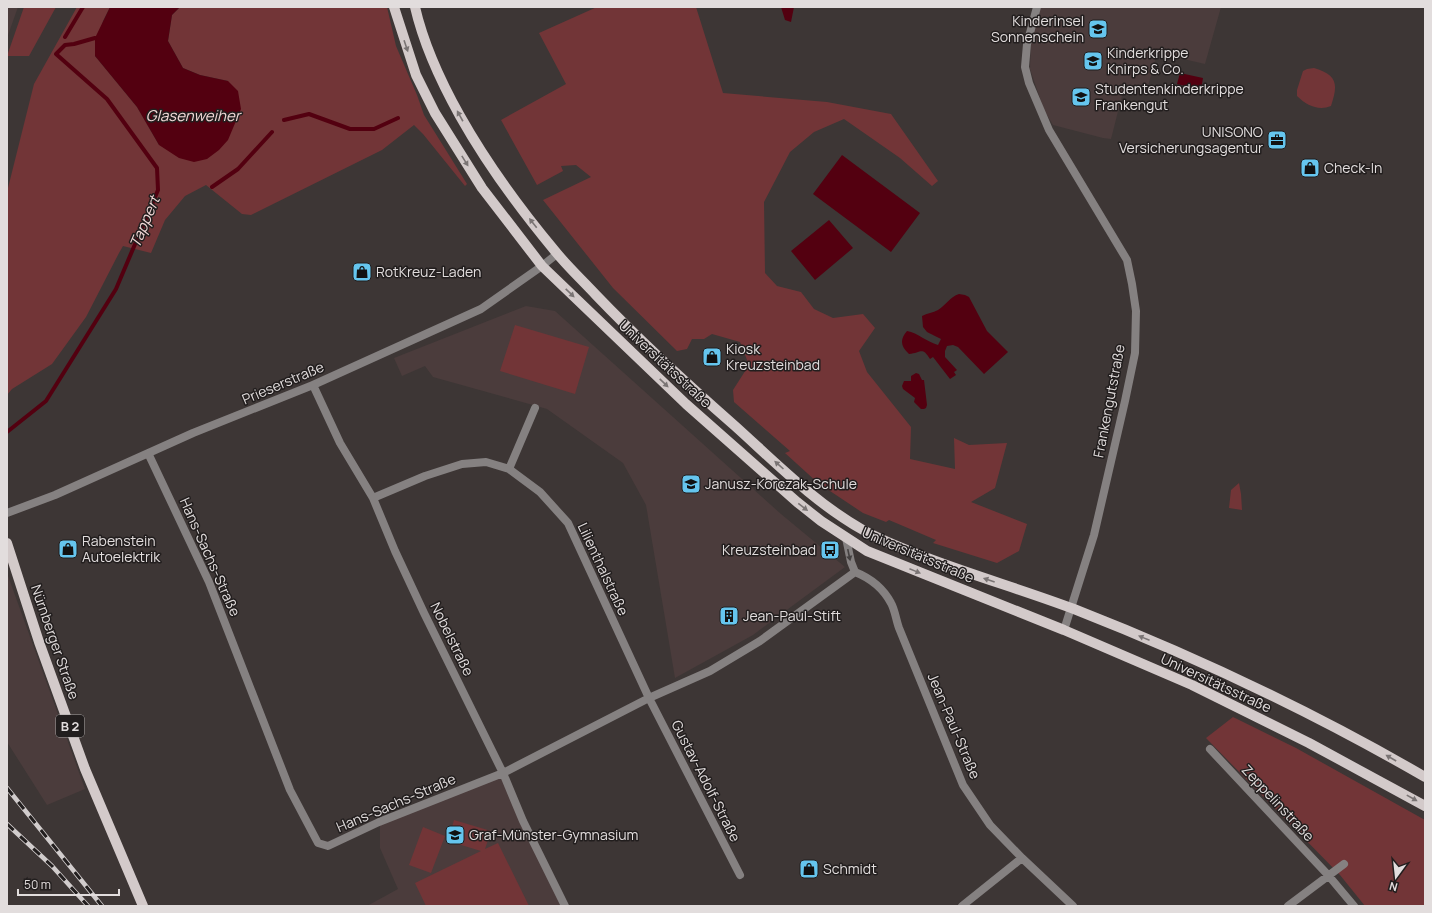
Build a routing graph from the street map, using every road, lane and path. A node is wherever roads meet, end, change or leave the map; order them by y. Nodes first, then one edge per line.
1 (394, 7) edge
2 (415, 7) edge
3 (1037, 7) edge
4 (557, 254) junction
5 (542, 266) junction
6 (313, 385) junction
7 (535, 408) dead end
8 (148, 453) junction
9 (509, 469) junction
10 (372, 498) junction
11 (7, 513) edge
12 (846, 538) junction
13 (7, 543) edge
14 (855, 572) junction
15 (1072, 608) junction
16 (1064, 630) junction
17 (649, 698) junction
18 (1210, 749) dead end
19 (503, 773) junction
20 (1425, 777) edge
21 (1425, 806) edge
22 (1022, 858) junction
23 (1344, 864) dead end
24 (740, 875) dead end
25 (1328, 875) junction
26 (143, 906) edge
27 (565, 906) edge
28 (962, 906) edge
29 (1073, 906) edge
30 (1288, 906) edge
31 (1354, 906) edge

1 -> 5 main road, Universitätsstraße
4 -> 2 main road, Universitätsstraße
3 - 15 street, Frankengutstraße
4 - 5 street, Prieserstraße
15 -> 4 main road, Universitätsstraße
5 - 6 street, Prieserstraße
5 -> 12 main road, Universitätsstraße
6 - 8 street, Prieserstraße
6 - 10 street, Nobelstraße
7 - 9 street
8 - 11 street, Prieserstraße
8 - 19 street, Hans-Sachs-Straße
9 - 10 street, Lilienthalstraße
9 - 17 street, Lilienthalstraße
10 - 19 street, Nobelstraße
12 -> 14 street
12 -> 16 main road, Universitätsstraße
13 - 26 main road, Nürnberger Straße / B 2
14 - 17 street, Hans-Sachs-Straße
14 - 22 street, Jean-Paul-Straße
15 - 16 street, Frankengutstraße
20 -> 15 main road, Universitätsstraße
16 -> 21 main road, Universitätsstraße
17 - 19 street, Hans-Sachs-Straße
17 - 24 street, Gustav-Adolf-Straße
18 - 25 street, Zeppelinstraße
19 - 27 street, Nobelstraße
22 - 28 street
22 - 29 street, Jean-Paul-Straße
23 - 25 street
25 - 30 street
25 - 31 street, Zeppelinstraße

